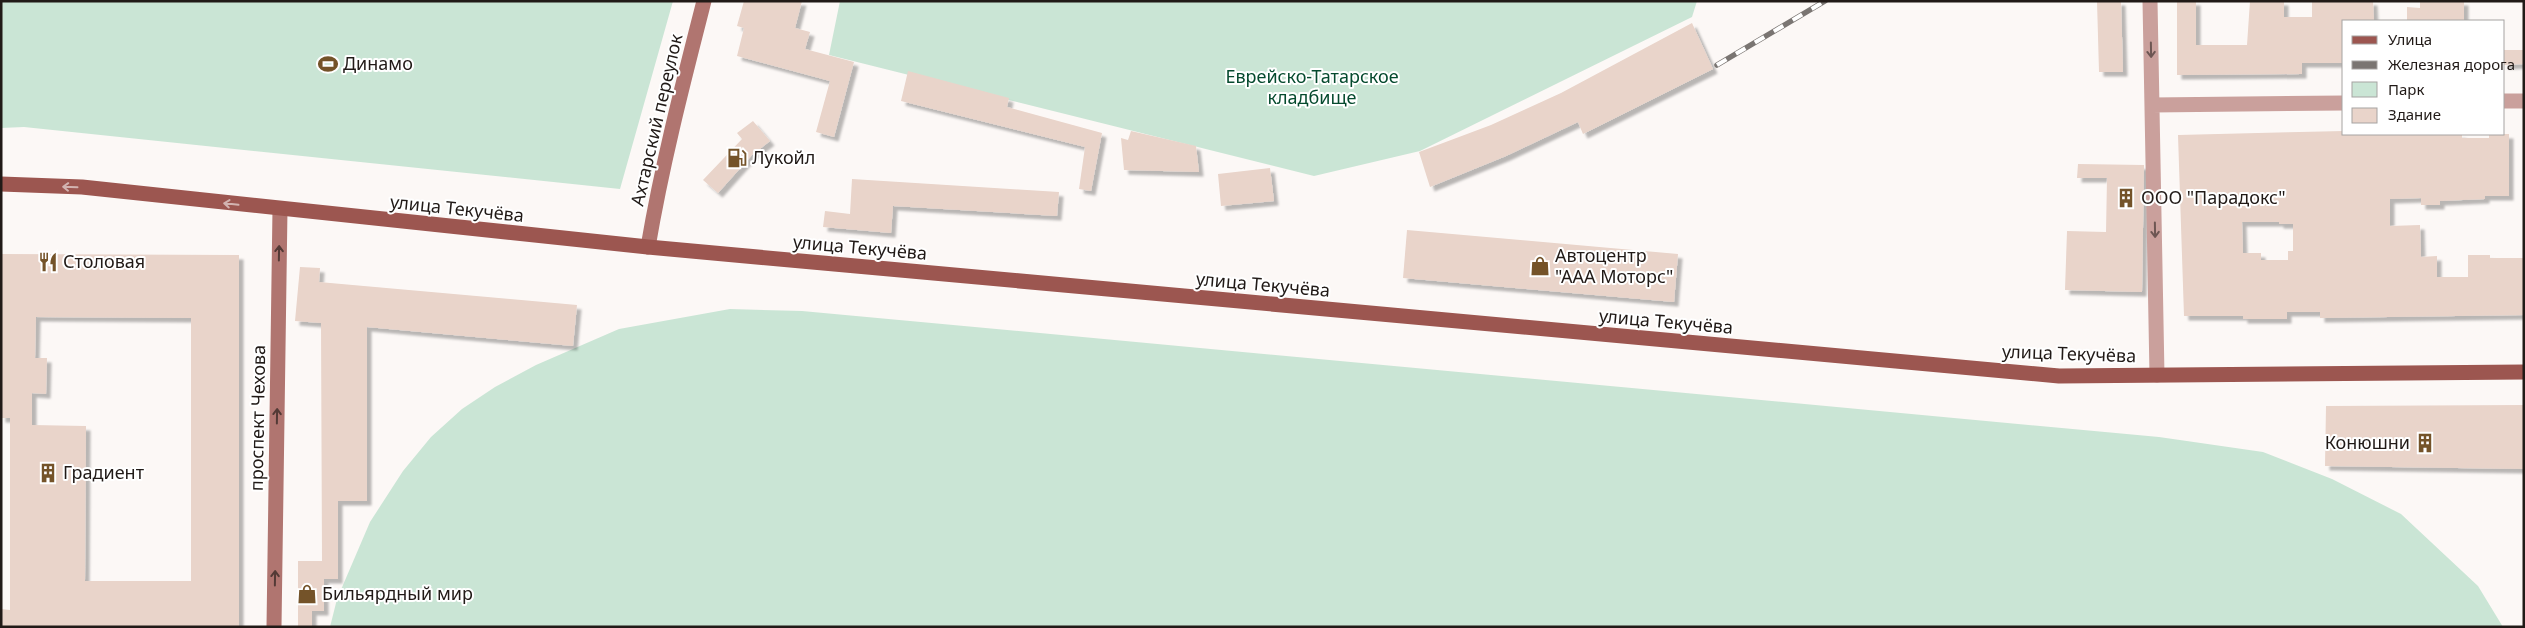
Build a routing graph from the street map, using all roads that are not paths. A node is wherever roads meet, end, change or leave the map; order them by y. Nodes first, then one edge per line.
1 (704, 1) edge
2 (2150, 1) edge
3 (2505, 101) edge
4 (2524, 101) edge
5 (2342, 103) edge
6 (2152, 105) junction
7 (1, 184) edge
8 (280, 209) junction
9 (648, 248) junction
10 (2524, 372) edge
11 (2157, 375) junction
12 (274, 627) edge

1 - 9 main road, Ахтарский переулок
2 -> 6 street
3 - 4 street
5 - 6 street
6 -> 11 street
8 -> 7 main road, улица Текучёва
8 - 9 main road, улица Текучёва
12 -> 8 main road, проспект Чехова
9 - 11 main road, улица Текучёва
10 - 11 main road, улица Текучёва

